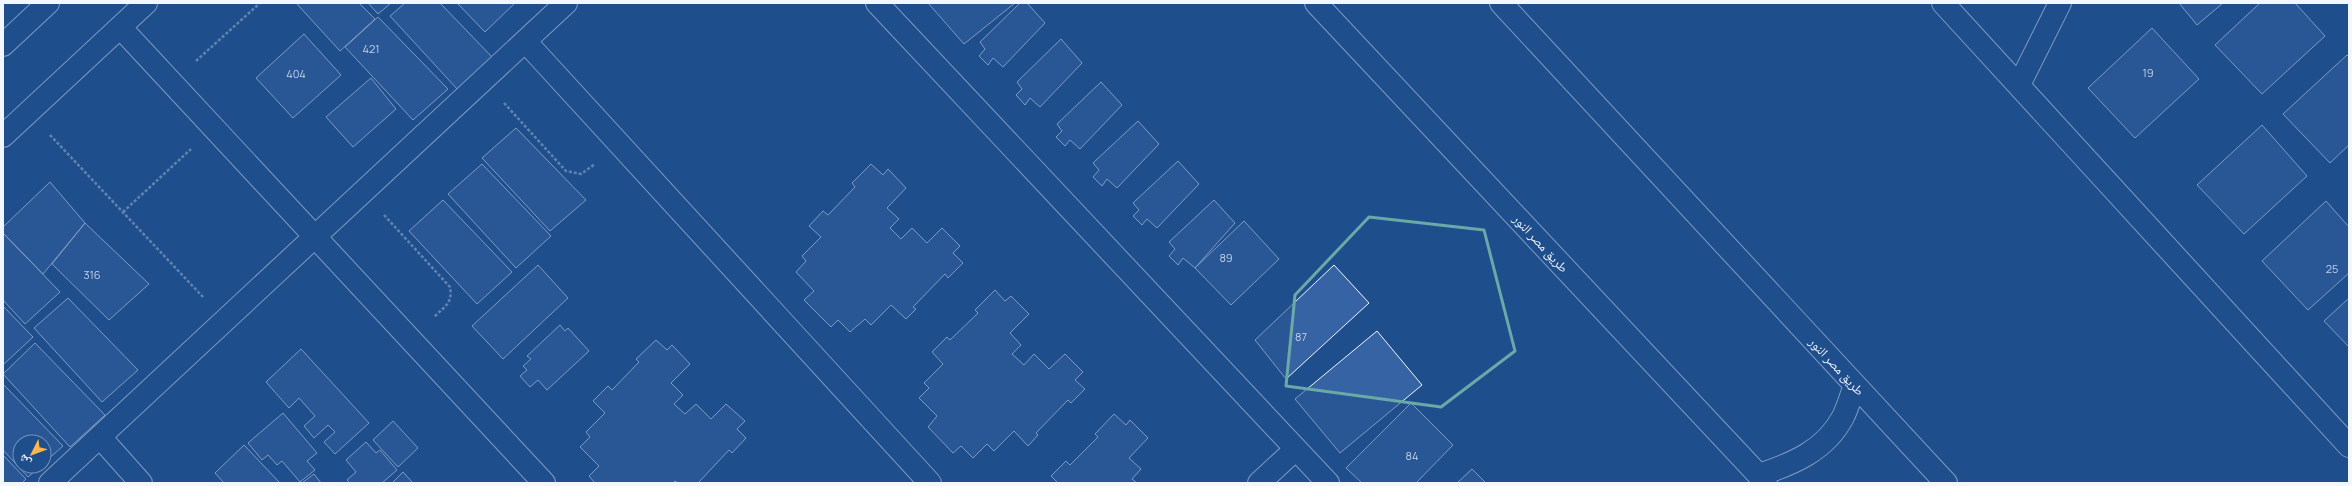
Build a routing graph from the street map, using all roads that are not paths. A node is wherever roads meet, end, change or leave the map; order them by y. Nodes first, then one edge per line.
1 (48, 3) edge
2 (146, 3) edge
3 (566, 3) edge
4 (877, 3) edge
5 (1316, 3) edge
6 (1501, 3) edge
7 (1944, 3) edge
8 (2060, 3) edge
9 (120, 27) junction
10 (525, 41) junction
11 (3, 45) edge
12 (2019, 85) junction
13 (3, 136) edge
14 (315, 237) junction
15 (1855, 385) junction
16 (100, 437) junction
17 (2349, 446) edge
18 (1296, 449) junction
19 (1762, 479) edge
20 (1940, 482) edge
21 (50, 483) edge
22 (141, 483) edge
23 (544, 483) edge
24 (930, 483) edge
25 (1259, 483) edge
26 (1328, 483) edge

1 - 11 street
2 - 9 street
3 - 10 street
4 - 18 street
5 - 19 street, طريق مصر النور
6 - 15 street, طريق مصر النور
7 - 12 street
8 - 12 street
9 - 13 street
9 - 14 street
10 - 14 street
10 - 24 street
12 - 17 street
14 - 16 street
14 - 23 street
15 - 19 street
15 - 20 street, طريق مصر النور
16 - 21 street
16 - 22 street
18 - 25 street
18 - 26 street

